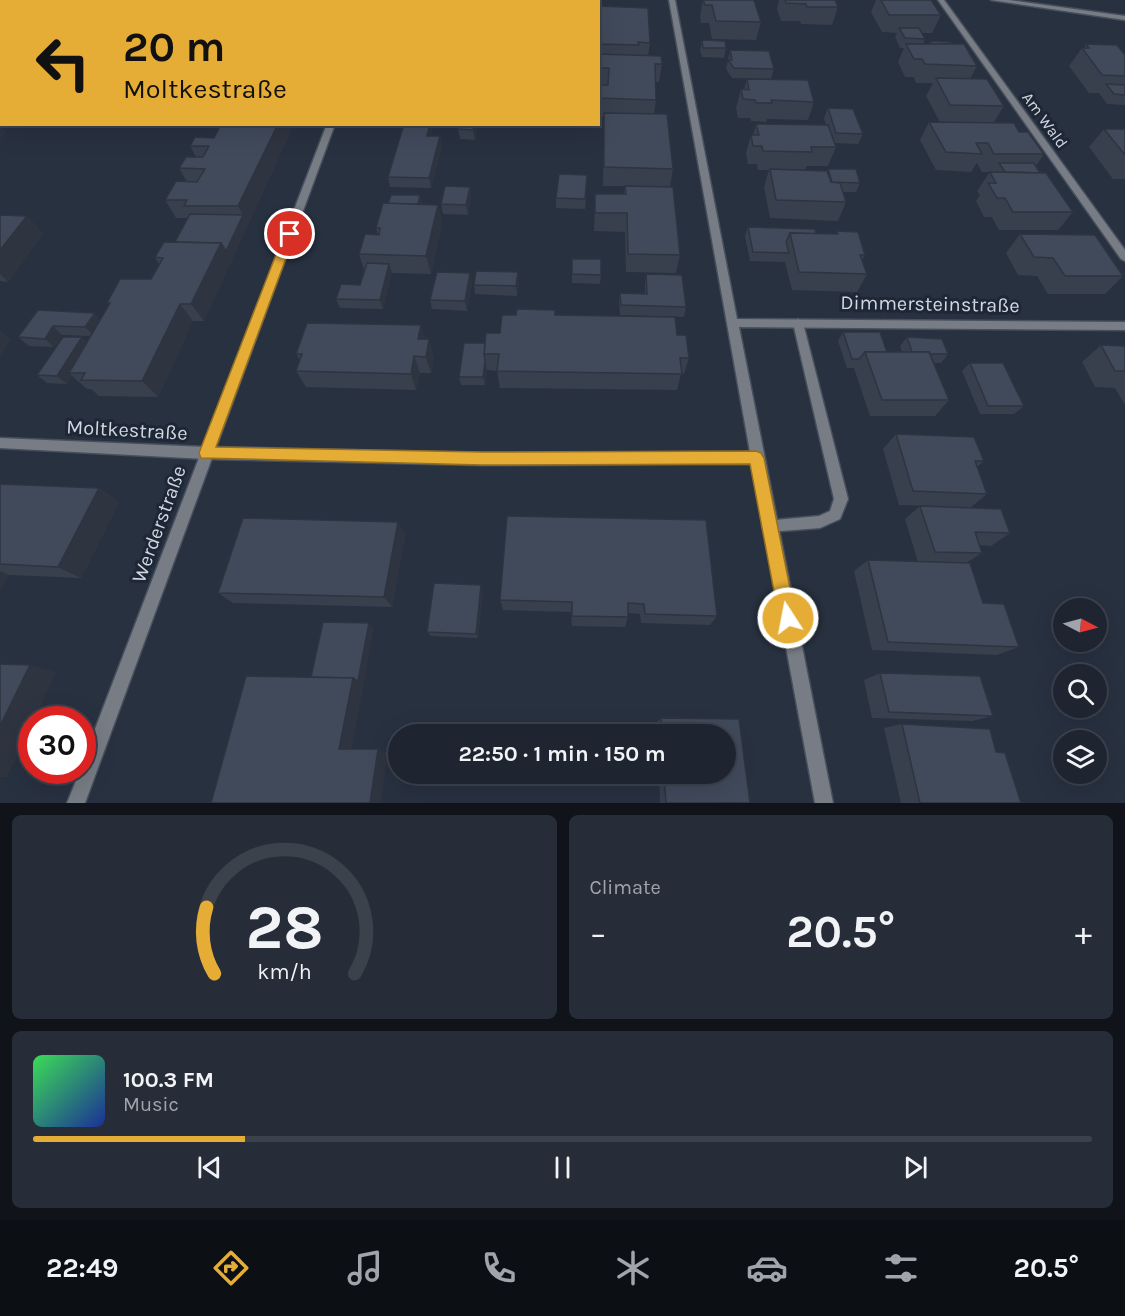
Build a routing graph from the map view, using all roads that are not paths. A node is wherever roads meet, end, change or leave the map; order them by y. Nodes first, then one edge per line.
1 (672, 0) edge
2 (941, 0) edge
3 (994, 0) edge
4 (1125, 18) edge
5 (330, 126) edge
6 (1125, 257) edge
7 (734, 323) junction
8 (798, 323) junction
9 (1125, 326) edge
10 (0, 442) edge
11 (207, 453) junction
12 (756, 458) junction
13 (769, 526) junction
14 (76, 803) edge
15 (824, 803) edge

1 - 7 street
2 - 6 street, Am Wald
3 - 4 street
5 - 11 street, Werderstraße
7 - 8 street, Dimmersteinstraße
7 - 12 street
8 - 9 street, Dimmersteinstraße
8 - 13 street
10 - 11 street, Moltkestraße
11 - 12 street, Moltkestraße
11 - 14 street, Werderstraße
12 - 13 street
13 - 15 street

